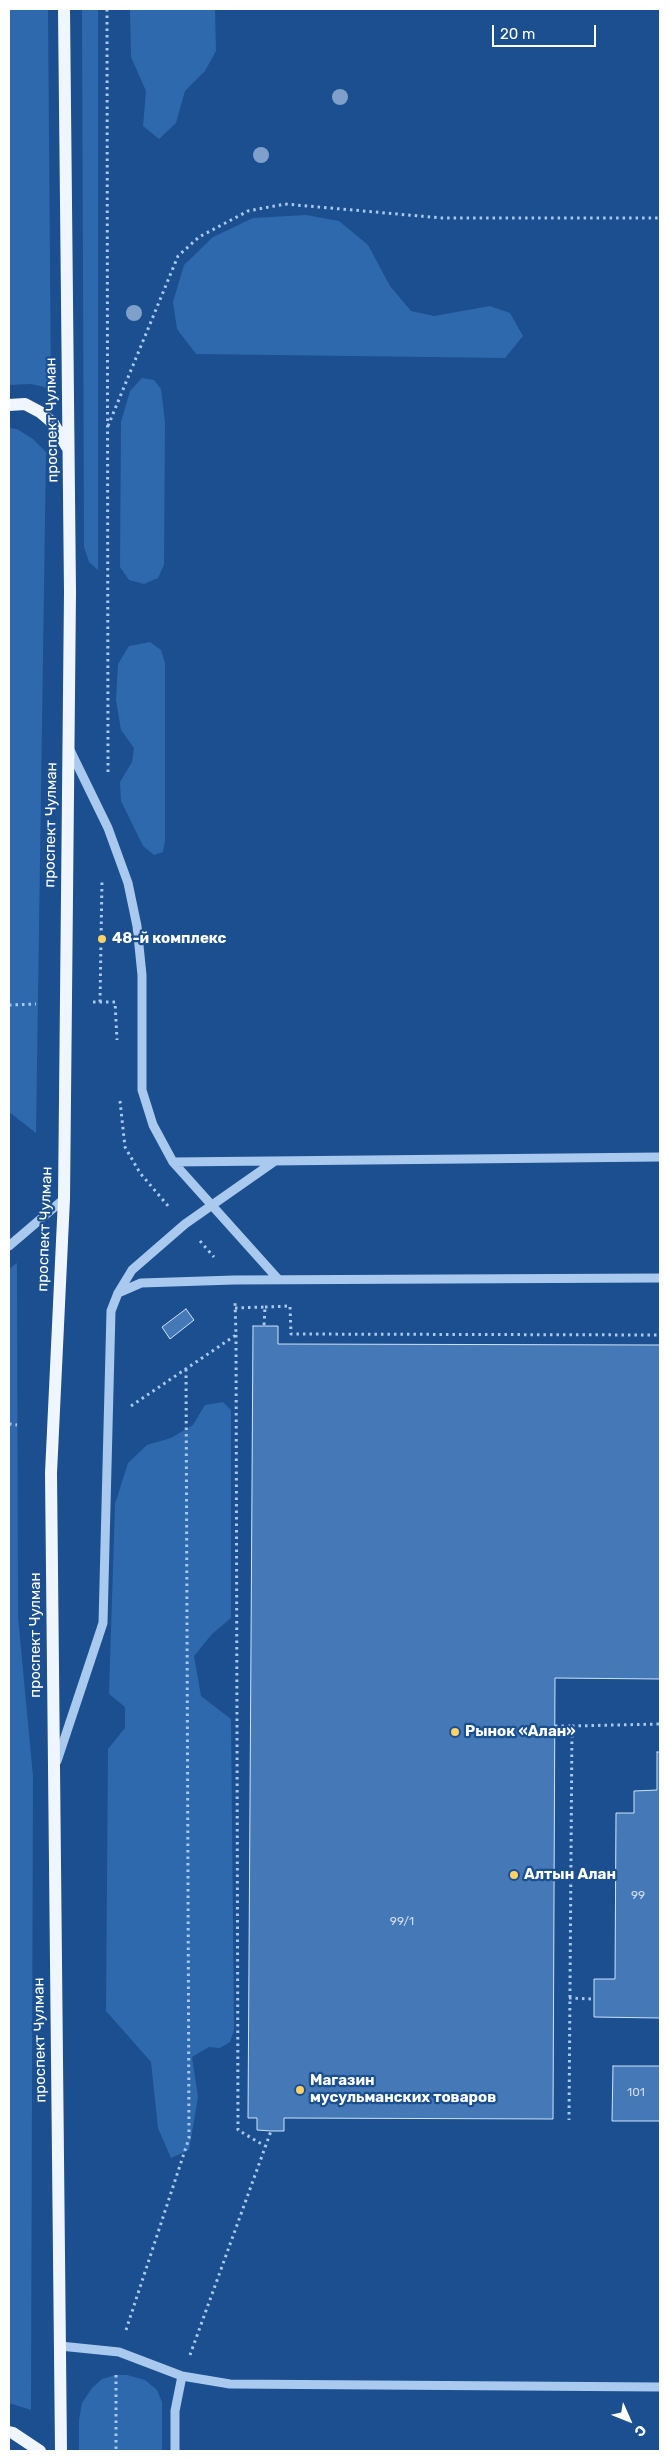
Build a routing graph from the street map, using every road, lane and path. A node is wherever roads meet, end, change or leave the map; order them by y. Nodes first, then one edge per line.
1 (64, 9) edge
2 (107, 9) edge
3 (660, 218) edge
4 (9, 405) edge
5 (107, 429) junction
6 (68, 449) junction
7 (68, 746) junction
8 (108, 779) dead end
9 (103, 871) dead end
10 (100, 1002) dead end
11 (36, 1004) dead end
12 (9, 1006) edge
13 (660, 1157) edge
14 (276, 1161) junction
15 (173, 1162) junction
16 (64, 1199) junction
17 (210, 1204) junction
18 (9, 1246) edge
19 (660, 1278) edge
20 (278, 1279) junction
21 (118, 1293) junction
22 (265, 1307) junction
23 (235, 1308) dead end
24 (264, 1326) dead end
25 (236, 1335) dead end
26 (660, 1335) edge
27 (186, 1368) dead end
28 (9, 1424) edge
29 (17, 1425) dead end
30 (660, 1724) edge
31 (555, 1726) dead end
32 (572, 1726) junction
33 (54, 1771) junction
34 (569, 1998) junction
35 (593, 1999) dead end
36 (569, 2120) dead end
37 (271, 2131) dead end
38 (265, 2146) junction
39 (60, 2346) junction
40 (119, 2352) junction
41 (182, 2376) junction
42 (660, 2387) edge
43 (9, 2432) edge
44 (40, 2451) edge
45 (61, 2451) edge
46 (116, 2451) edge
47 (175, 2451) edge

1 - 6 main road, проспект Чулман
2 - 5 path
3 - 5 path
4 - 6 main road
5 - 8 path
6 - 7 main road, проспект Чулман
7 - 15 street
7 - 16 main road, проспект Чулман
9 - 10 path
11 - 12 path
13 - 14 street
14 - 15 street
14 - 17 street
15 - 17 street
16 - 18 street
16 - 33 main road, проспект Чулман
17 - 20 street
17 - 21 street
19 - 20 street
20 - 21 street
21 - 33 street
22 - 23 path
22 - 24 path
22 - 26 path
25 - 38 path
27 - 40 path
28 - 29 path
30 - 32 path
31 - 32 path
32 - 34 path
33 - 39 main road, проспект Чулман
34 - 35 path
34 - 36 path
37 - 38 path
38 - 41 path
39 - 40 street
39 - 45 main road, проспект Чулман
40 - 41 street
40 - 46 path
41 - 42 street
41 - 47 street
43 - 44 main road

